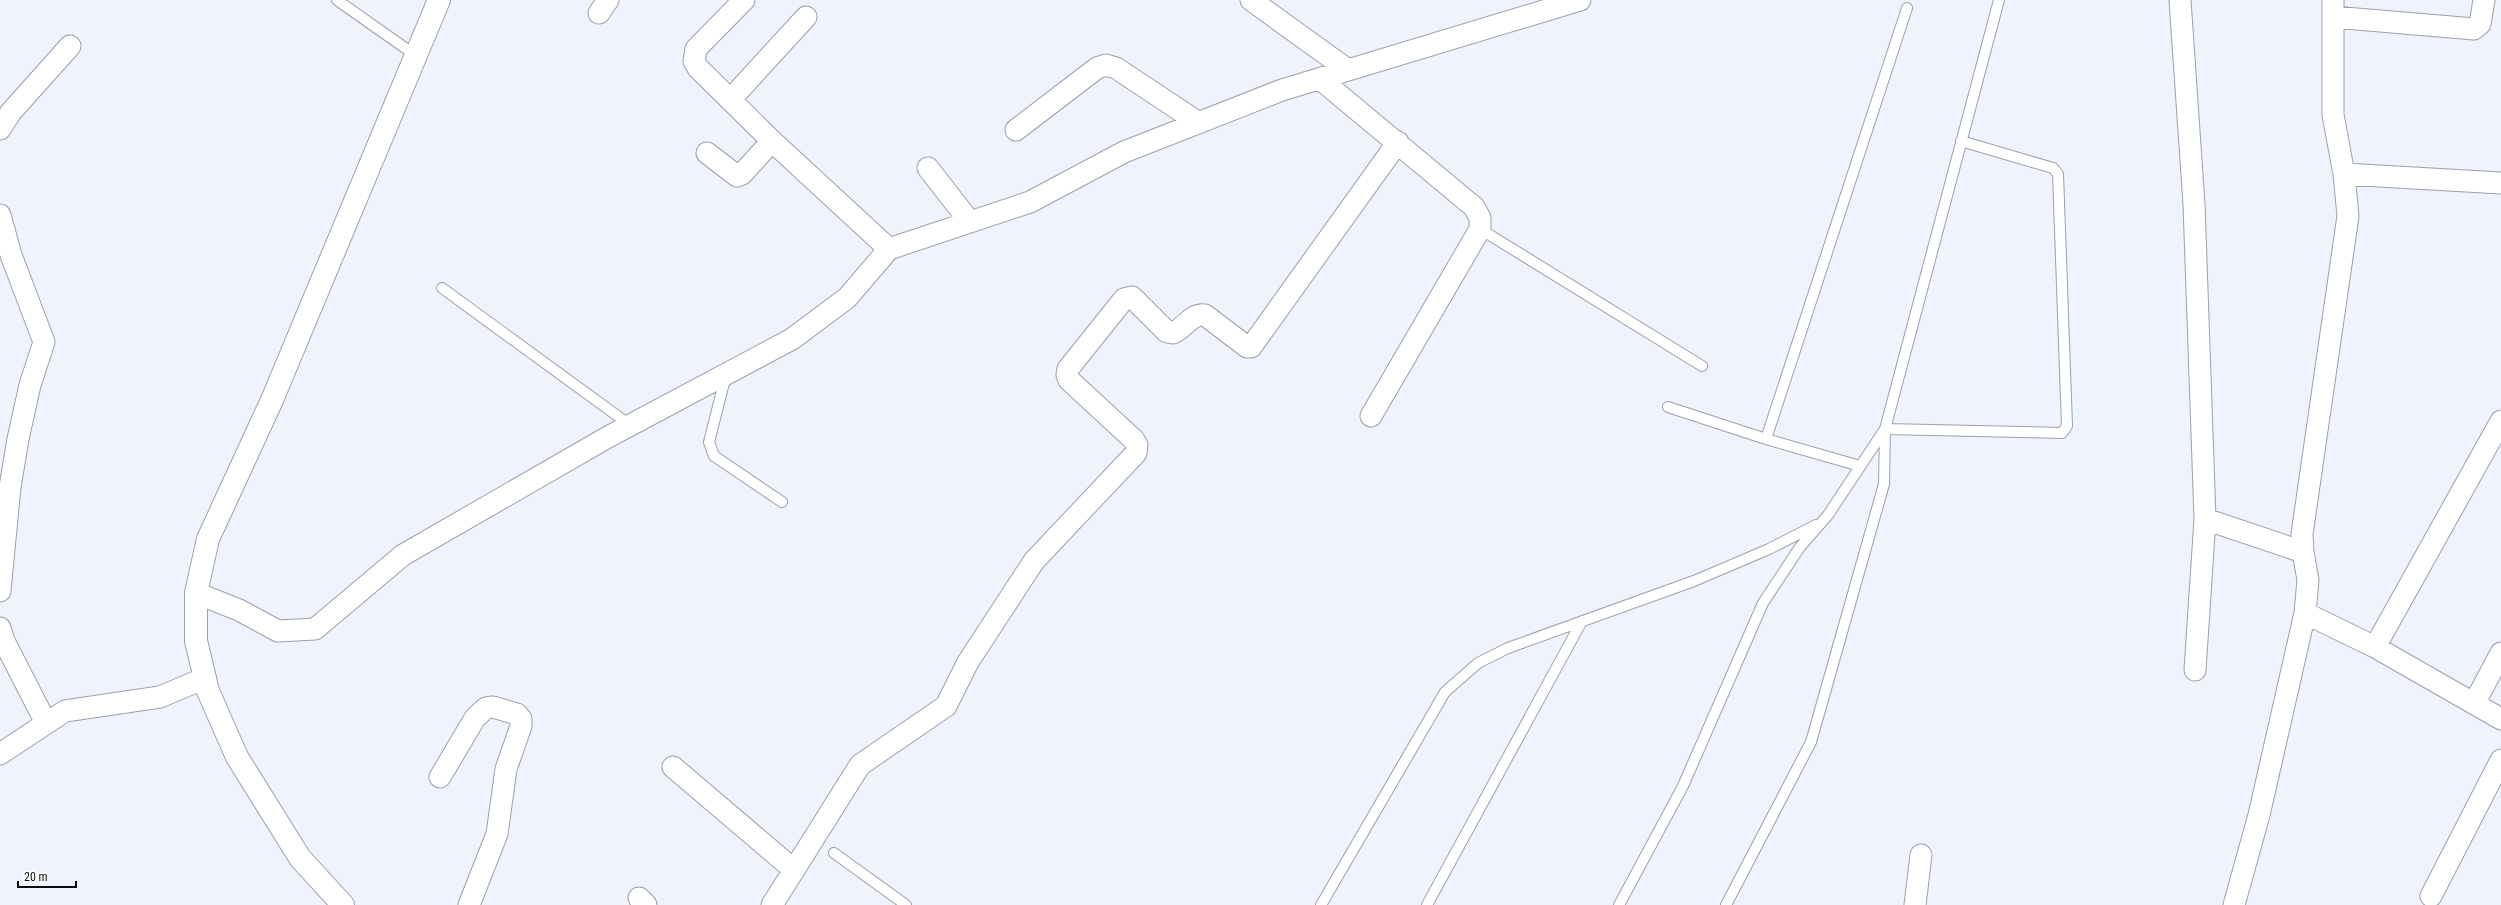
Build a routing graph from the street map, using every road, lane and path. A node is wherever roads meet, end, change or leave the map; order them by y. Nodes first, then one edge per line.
1 (338, 0) edge
2 (438, 0) edge
3 (744, 0) edge
4 (1252, 0) edge
5 (1580, 0) edge
6 (1999, 0) edge
7 (2180, 0) edge
8 (2484, 0) edge
9 (1907, 8) dead end
10 (2333, 9) edge
11 (806, 17) dead end
12 (70, 46) dead end
13 (415, 55) junction
14 (1348, 70) junction
15 (1320, 79) junction
16 (730, 100) junction
17 (1199, 123) junction
18 (0, 129) edge
19 (1016, 130) dead end
20 (772, 141) junction
21 (1961, 141) junction
22 (1398, 142) junction
23 (707, 153) dead end
24 (928, 168) dead end
25 (2344, 174) junction
26 (2501, 183) edge
27 (0, 215) edge
28 (970, 222) junction
29 (1480, 229) junction
30 (889, 249) junction
31 (442, 288) dead end
32 (1702, 366) dead end
33 (726, 374) junction
34 (1668, 407) dead end
35 (1371, 416) dead end
36 (2501, 421) edge
37 (630, 425) junction
38 (1884, 428) junction
39 (1766, 439) junction
40 (1860, 466) junction
41 (782, 502) dead end
42 (2205, 519) junction
43 (1822, 523) junction
44 (2303, 552) junction
45 (0, 591) edge
46 (196, 593) junction
47 (2305, 614) junction
48 (1582, 621) junction
49 (0, 628) edge
50 (2375, 647) junction
51 (2501, 654) edge
52 (2195, 670) dead end
53 (205, 678) junction
54 (2475, 702) junction
55 (2501, 719) edge
56 (46, 723) junction
57 (0, 754) edge
58 (2501, 760) edge
59 (673, 767) dead end
60 (440, 777) dead end
61 (834, 853) dead end
62 (1921, 855) dead end
63 (794, 870) junction
64 (2431, 896) dead end
65 (343, 905) edge
66 (469, 905) edge
67 (772, 905) edge
68 (906, 905) edge
69 (1321, 905) edge
70 (1427, 905) edge
71 (1619, 905) edge
72 (1726, 905) edge
73 (1915, 905) edge
74 (2234, 905) edge

1 - 13 lane
2 - 13 street
3 - 16 street
4 - 14 street
5 - 14 street
6 - 21 lane
7 - 42 street
8 - 10 street
9 - 39 lane
10 - 25 street
11 - 16 street
12 - 18 street
13 - 46 street
14 - 15 street
15 - 17 street
15 - 22 street
16 - 20 street
17 - 19 street
17 - 28 street
20 - 23 street
20 - 30 street
21 - 38 lane
21 - 38 lane
22 - 29 street
22 - 63 street
24 - 28 street
25 - 26 street
25 - 44 street
27 - 45 street
28 - 30 street
29 - 32 lane
29 - 35 street
30 - 33 street
31 - 37 lane
33 - 37 street
33 - 41 lane
34 - 39 lane
36 - 50 street
37 - 46 street
38 - 40 lane
38 - 72 lane
39 - 40 lane
40 - 43 lane
42 - 44 street
42 - 52 street
43 - 48 lane
43 - 71 lane
44 - 47 street
46 - 53 street
47 - 50 street
47 - 74 street
48 - 69 lane
48 - 70 lane
49 - 56 street
50 - 54 street
51 - 54 street
53 - 56 street
53 - 65 street
54 - 55 street
56 - 57 street
58 - 64 street
59 - 63 street
60 - 66 street
61 - 68 lane
62 - 73 street
63 - 67 street

